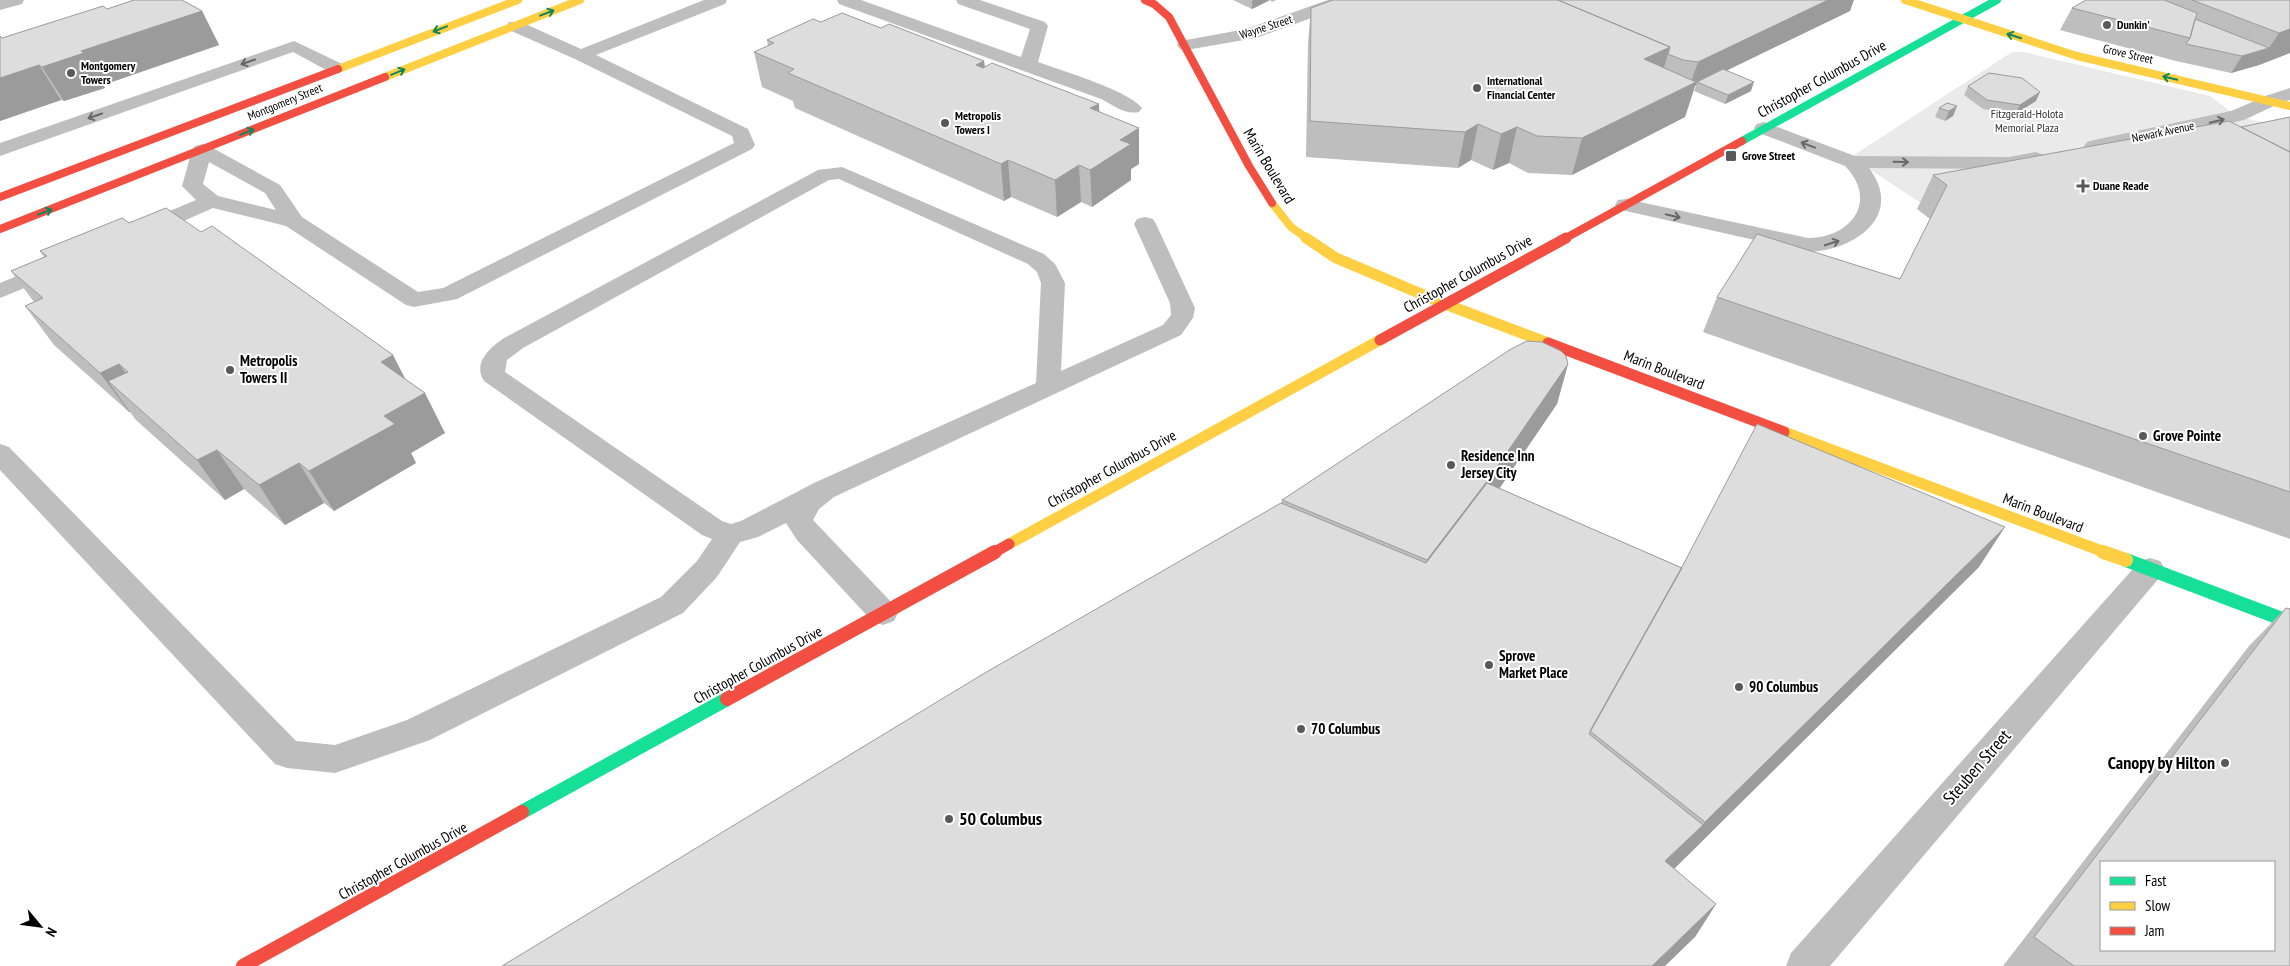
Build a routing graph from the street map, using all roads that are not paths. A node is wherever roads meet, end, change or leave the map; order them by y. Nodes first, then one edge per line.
1 (16, 0) edge
2 (518, 0) edge
3 (580, 0) edge
4 (719, 0) edge
5 (845, 0) edge
6 (964, 0) edge
7 (1145, 0) edge
8 (1344, 0) edge
9 (1905, 0) edge
10 (1997, 0) edge
11 (0, 5) edge
12 (485, 12) junction
13 (1961, 19) junction
14 (514, 26) junction
15 (1186, 45) junction
16 (581, 55) junction
17 (1028, 65) junction
18 (336, 68) junction
19 (2290, 94) edge
20 (2269, 102) junction
21 (2290, 106) edge
22 (1132, 108) dead end
23 (1764, 128) junction
24 (173, 132) junction
25 (0, 150) edge
26 (202, 150) junction
27 (2078, 150) edge
28 (2050, 155) edge
29 (1852, 162) junction
30 (0, 198) edge
31 (211, 201) junction
32 (1626, 204) junction
33 (294, 221) junction
34 (1145, 224) dead end
35 (0, 229) edge
36 (126, 237) edge
37 (72, 260) edge
38 (0, 290) edge
39 (1445, 304) junction
40 (1048, 386) junction
41 (0, 454) edge
42 (824, 490) junction
43 (730, 534) junction
44 (2150, 569) junction
45 (883, 613) junction
46 (2290, 622) edge
47 (243, 966) edge
48 (1805, 966) edge

1 - 11 street
2 - 12 street, Montgomery Street
14 -> 3 street, Montgomery Street
4 - 16 street
5 - 17 street
6 - 17 street
7 - 15 street, Marin Boulevard
8 - 15 street, Wayne Street
9 - 13 street, Grove Street
10 - 13 street, Christopher Columbus Drive
12 - 14 street
12 -> 18 street, Montgomery Street
20 -> 13 street, Grove Street
13 - 23 street, Christopher Columbus Drive
14 - 16 street
26 -> 14 street, Montgomery Street
15 - 39 street, Marin Boulevard
16 - 33 street
17 - 22 street
18 - 24 street, Montgomery Street
18 -> 25 street
19 - 20 street, Newark Avenue
20 - 21 street, Grove Street
27 -> 20 street, Newark Avenue
29 -> 23 street
23 - 32 street, Christopher Columbus Drive
24 - 26 street
24 - 30 street, Montgomery Street
26 - 31 street
26 - 33 street
35 -> 26 street, Montgomery Street
29 -> 28 street
32 -> 29 street
31 - 33 street
31 - 36 street
32 - 39 street, Christopher Columbus Drive
34 - 40 street
37 - 38 street
39 - 44 street, Marin Boulevard
39 - 45 street, Christopher Columbus Drive
40 - 42 street
40 - 43 street
41 - 43 street
42 - 43 street
42 - 45 street
44 - 46 street, Marin Boulevard
44 - 48 street, Steuben Street
45 - 47 street, Christopher Columbus Drive

